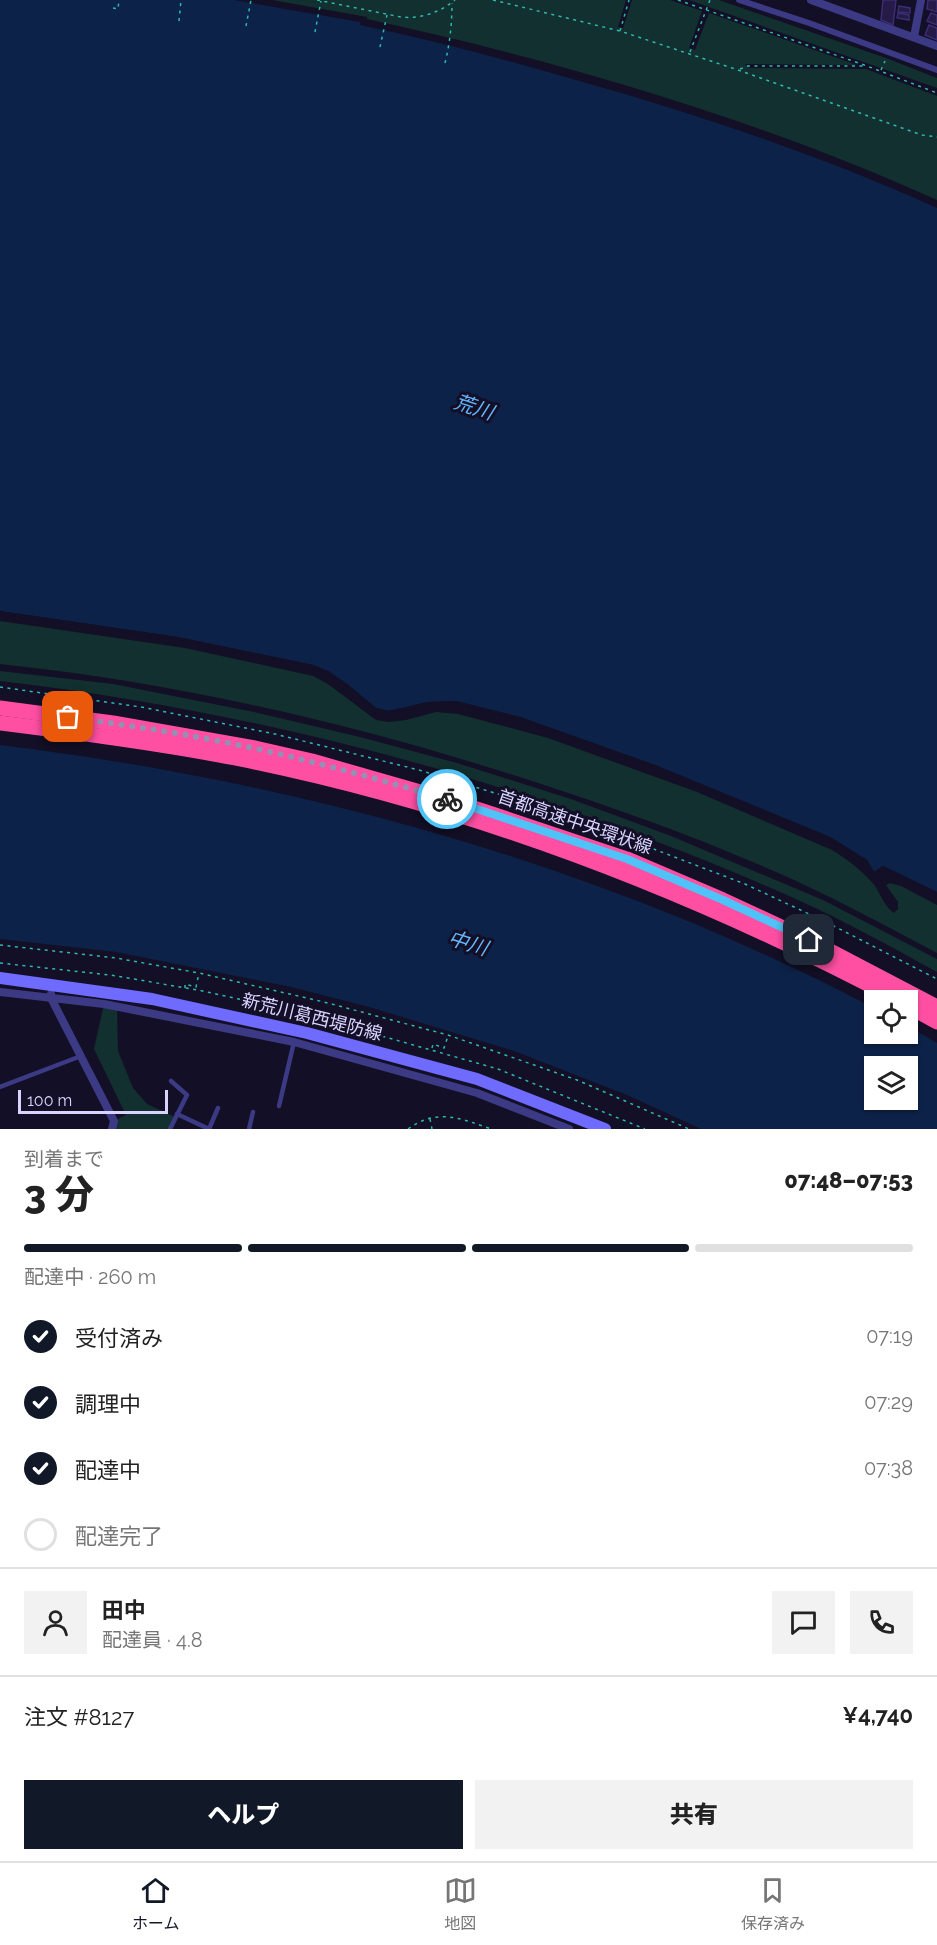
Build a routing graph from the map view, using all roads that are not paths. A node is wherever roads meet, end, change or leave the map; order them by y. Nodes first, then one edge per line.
1 (739, 0) edge
2 (811, 0) edge
3 (844, 0) edge
4 (921, 0) edge
5 (843, 11) junction
6 (914, 37) junction
7 (937, 46) edge
8 (937, 70) edge
9 (0, 708) edge
10 (0, 723) edge
11 (0, 978) edge
12 (51, 984) junction
13 (878, 990) edge
14 (0, 992) edge
15 (51, 998) junction
16 (937, 1006) edge
17 (918, 1012) edge
18 (937, 1022) edge
19 (294, 1042) junction
20 (81, 1056) junction
21 (477, 1079) junction
22 (171, 1081) dead end
23 (0, 1087) edge
24 (477, 1093) junction
25 (279, 1106) dead end
26 (218, 1108) dead end
27 (254, 1112) dead end
28 (177, 1113) junction
29 (112, 1129) edge
30 (170, 1129) edge
31 (249, 1129) edge
32 (569, 1129) edge
33 (605, 1129) edge

1 - 8 street
2 - 5 street
3 - 5 street
4 - 6 street
5 - 6 street
6 - 7 street
9 - 16 highway, 首都高速中央環状線
10 - 13 highway, 首都高速中央環状線
11 - 12 main road, 新荒川葛西堤防線
12 - 15 street
12 - 21 main road, 新荒川葛西堤防線
14 - 15 street
15 - 19 street
15 - 20 street
17 - 18 highway
19 - 24 street
19 - 25 lane
20 - 23 lane
20 - 29 street
21 - 24 street
21 - 33 main road, 新荒川葛西堤防線
22 - 28 lane
24 - 32 street
26 - 28 lane
27 - 31 lane
28 - 30 lane

